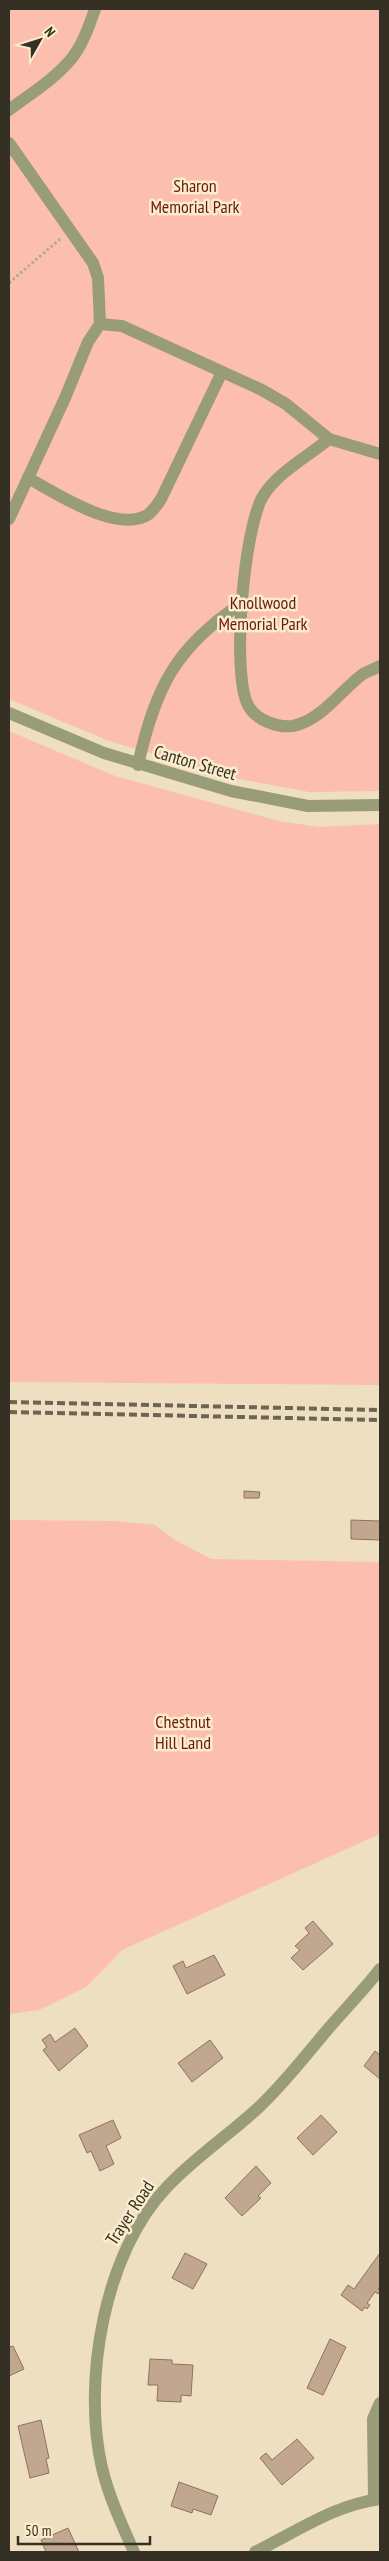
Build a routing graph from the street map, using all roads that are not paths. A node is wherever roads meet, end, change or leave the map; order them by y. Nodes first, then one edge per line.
1 (95, 9) edge
2 (9, 110) edge
3 (9, 143) edge
4 (100, 324) junction
5 (222, 372) junction
6 (329, 439) junction
7 (380, 454) edge
8 (28, 478) junction
9 (9, 519) edge
10 (242, 602) junction
11 (380, 666) edge
12 (9, 713) edge
13 (138, 765) junction
14 (380, 805) edge
15 (380, 1969) edge
16 (380, 2403) edge
17 (377, 2500) edge
18 (134, 2552) edge
19 (255, 2552) edge

1 - 2 street
3 - 4 street
4 - 5 street
4 - 8 street
5 - 6 street
5 - 8 street
6 - 7 street
6 - 10 street
8 - 9 street
10 - 11 street
10 - 13 street
12 - 13 street, Canton Street
13 - 14 street, Canton Street
15 - 18 street, Trayer Road
16 - 17 street
17 - 19 street

